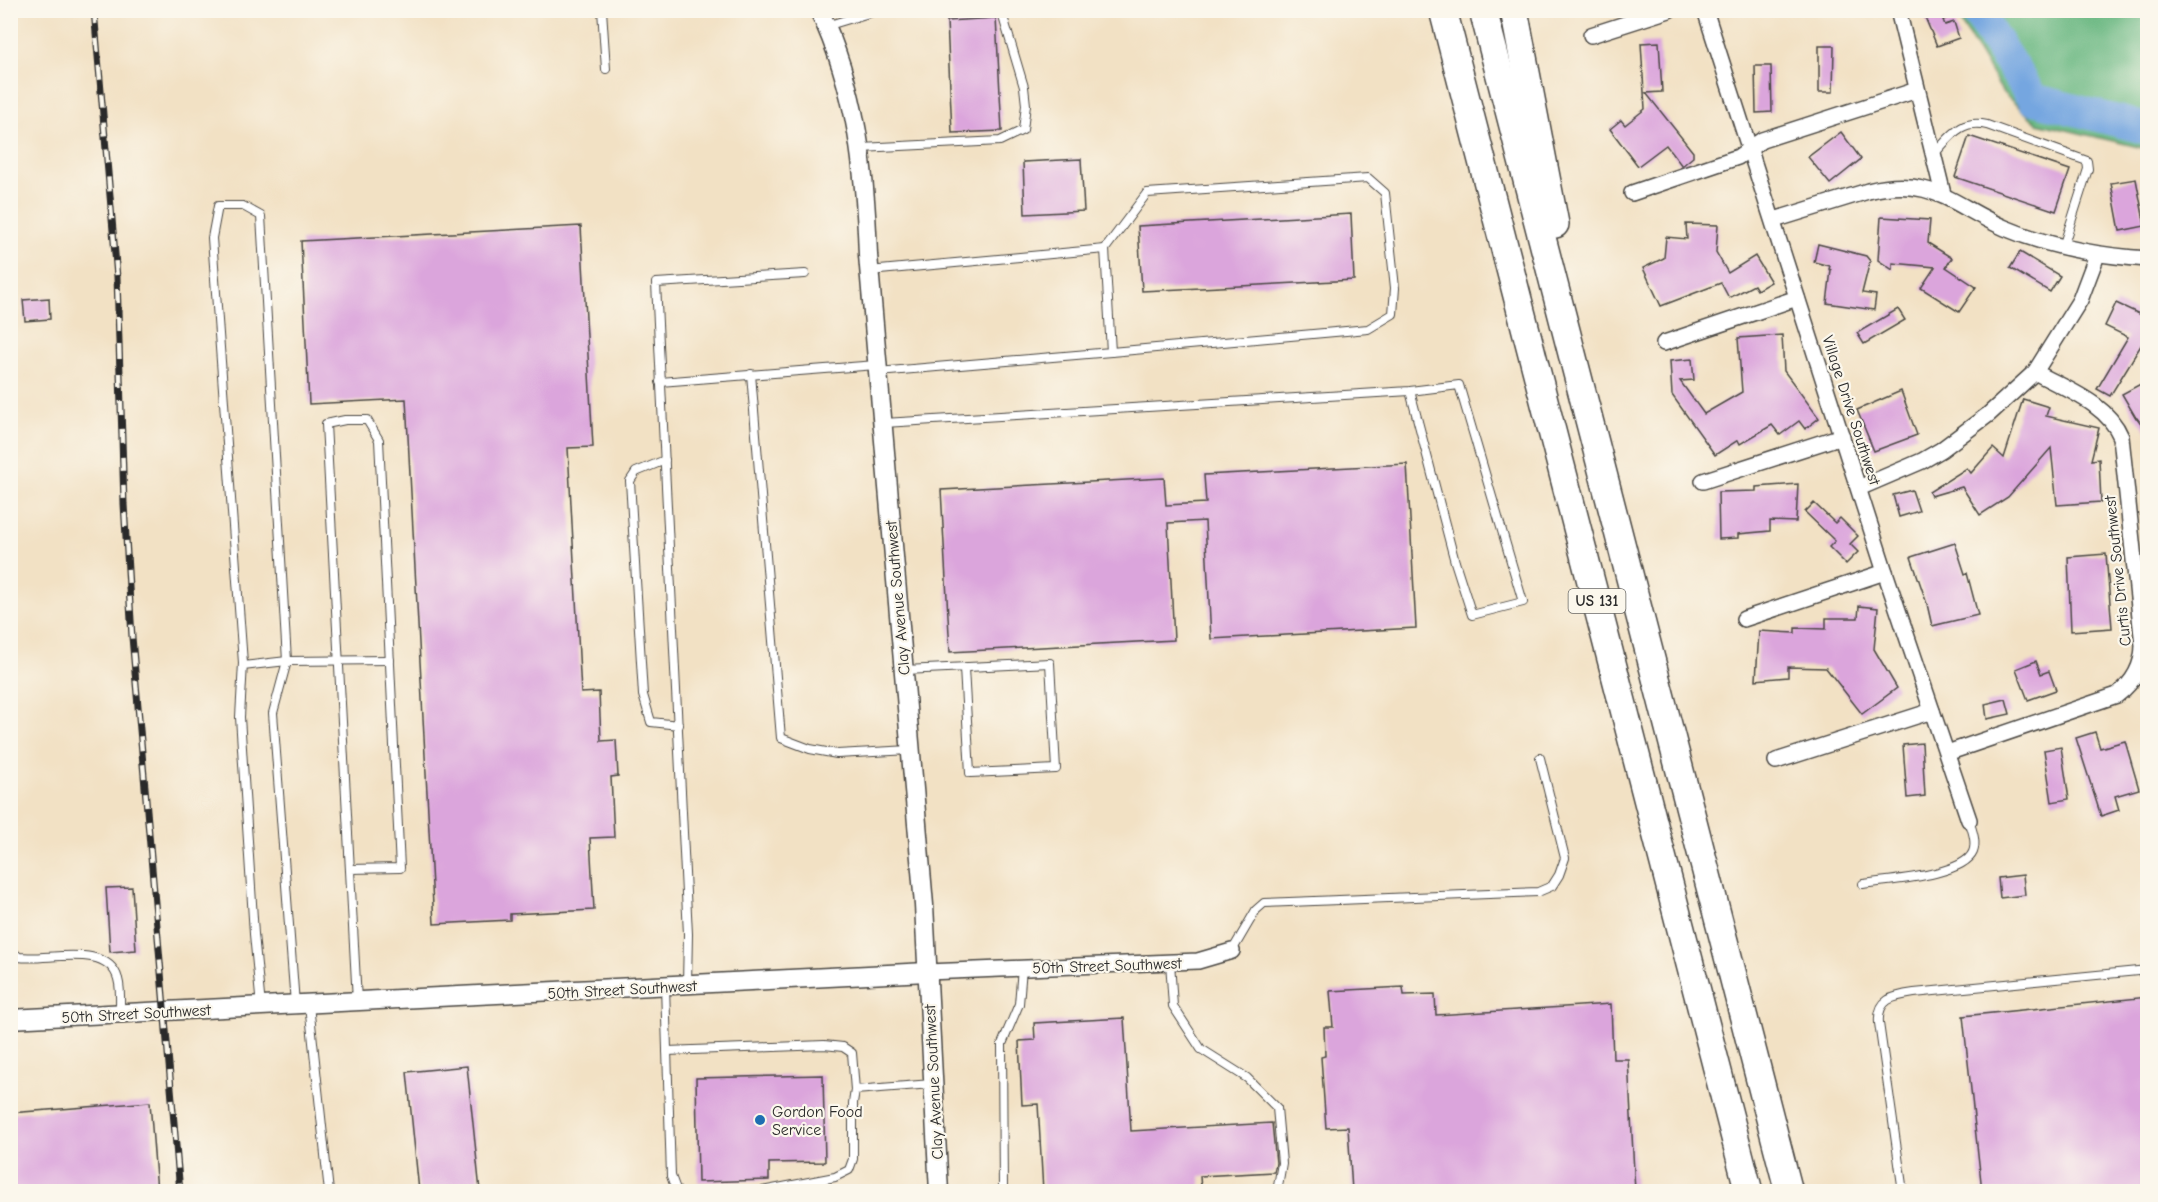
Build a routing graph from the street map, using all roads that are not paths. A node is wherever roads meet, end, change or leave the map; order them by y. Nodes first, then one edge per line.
1 (602, 10) edge
2 (879, 10) edge
3 (1001, 10) edge
4 (1428, 10) edge
5 (1443, 10) edge
6 (1483, 10) edge
7 (1514, 10) edge
8 (1669, 10) edge
9 (1705, 10) edge
10 (1898, 10) edge
11 (823, 18) edge
12 (1592, 34) dead end
13 (606, 69) dead end
14 (1917, 90) junction
15 (861, 148) junction
16 (1749, 149) junction
17 (1933, 155) junction
18 (1632, 194) dead end
19 (1943, 194) junction
20 (1774, 220) junction
21 (1497, 223) junction
22 (2063, 247) junction
23 (1105, 249) junction
24 (2097, 255) junction
25 (2148, 259) edge
26 (869, 272) junction
27 (805, 274) dead end
28 (1797, 298) junction
29 (1664, 343) dead end
30 (1111, 352) junction
31 (878, 368) junction
32 (2035, 372) junction
33 (751, 374) junction
34 (660, 382) junction
35 (1410, 391) junction
36 (882, 423) junction
37 (1842, 436) junction
38 (665, 460) junction
39 (1601, 464) junction
40 (1703, 481) dead end
41 (1859, 488) junction
42 (1885, 572) junction
43 (1744, 619) dead end
44 (390, 660) junction
45 (287, 661) junction
46 (339, 662) junction
47 (243, 666) junction
48 (964, 668) junction
49 (904, 670) junction
50 (1932, 711) junction
51 (679, 725) junction
52 (910, 750) junction
53 (1947, 753) junction
54 (1540, 758) dead end
55 (1776, 761) dead end
56 (1969, 820) joint
57 (350, 869) junction
58 (1863, 884) dead end
59 (10, 944) edge
60 (1232, 951) joint
61 (1170, 962) junction
62 (1022, 968) junction
63 (2148, 970) edge
64 (927, 972) junction
65 (687, 985) junction
66 (665, 986) junction
67 (357, 1003) junction
68 (302, 1006) junction
69 (261, 1007) junction
70 (120, 1014) junction
71 (10, 1019) edge
72 (667, 1051) junction
73 (933, 1084) junction
74 (855, 1090) junction
75 (329, 1191) edge
76 (677, 1191) edge
77 (758, 1191) edge
78 (939, 1191) edge
79 (1003, 1191) edge
80 (1275, 1191) edge
81 (1749, 1191) edge
82 (1789, 1191) edge
83 (1903, 1191) edge

1 - 13 lane
2 - 11 lane
3 - 15 lane
4 - 21 highway
5 - 21 highway, US 131
6 - 39 highway, US 131
7 - 39 highway
8 - 12 street
9 - 16 street, Village Drive Southwest
10 - 14 street
11 - 15 street, Clay Avenue Southwest
14 - 16 street
14 - 17 street
15 - 26 street, Clay Avenue Southwest
16 - 18 street
16 - 20 street, Village Drive Southwest
17 - 19 street
17 - 22 lane
19 - 20 street
19 - 22 street
20 - 28 street, Village Drive Southwest
21 - 81 highway, US 131
22 - 24 street
23 - 26 lane
23 - 30 lane
23 - 30 lane
24 - 25 street
24 - 32 street
26 - 31 street, Clay Avenue Southwest
27 - 34 lane
28 - 29 street
28 - 37 street, Village Drive Southwest
30 - 31 lane
31 - 33 lane
31 - 36 street, Clay Avenue Southwest
32 - 41 street
32 - 53 street, Curtis Drive Southwest
33 - 34 lane
33 - 52 lane
34 - 38 lane
35 - 35 lane
35 - 36 lane
36 - 49 street, Clay Avenue Southwest
37 - 40 street
37 - 41 street, Village Drive Southwest
38 - 51 lane
38 - 51 lane
39 - 82 highway, US 131
41 - 42 street, Village Drive Southwest
42 - 43 street
42 - 50 street, Village Drive Southwest
44 - 46 lane
44 - 46 lane
44 - 57 lane
45 - 46 lane
45 - 47 lane
45 - 47 lane
45 - 68 lane
46 - 57 lane
47 - 69 lane
48 - 48 lane
48 - 49 lane
49 - 52 street, Clay Avenue Southwest
50 - 53 street, Village Drive Southwest
50 - 55 street
51 - 65 lane
52 - 64 street, Clay Avenue Southwest
53 - 56 street, Village Drive Southwest
54 - 60 lane
56 - 58 lane
57 - 67 lane
59 - 70 lane
60 - 61 street, 50th Street Southwest
61 - 62 street, 50th Street Southwest
61 - 80 lane
62 - 64 street, 50th Street Southwest
62 - 79 lane
63 - 83 lane
64 - 65 street, 50th Street Southwest
64 - 73 street, Clay Avenue Southwest
65 - 66 street, 50th Street Southwest
66 - 67 street, 50th Street Southwest
66 - 72 lane
67 - 68 street, 50th Street Southwest
68 - 69 street, 50th Street Southwest
68 - 75 lane
69 - 70 street, 50th Street Southwest
70 - 71 street, 50th Street Southwest
72 - 74 lane
72 - 76 lane
73 - 74 lane
73 - 78 street, Clay Avenue Southwest
74 - 77 lane

